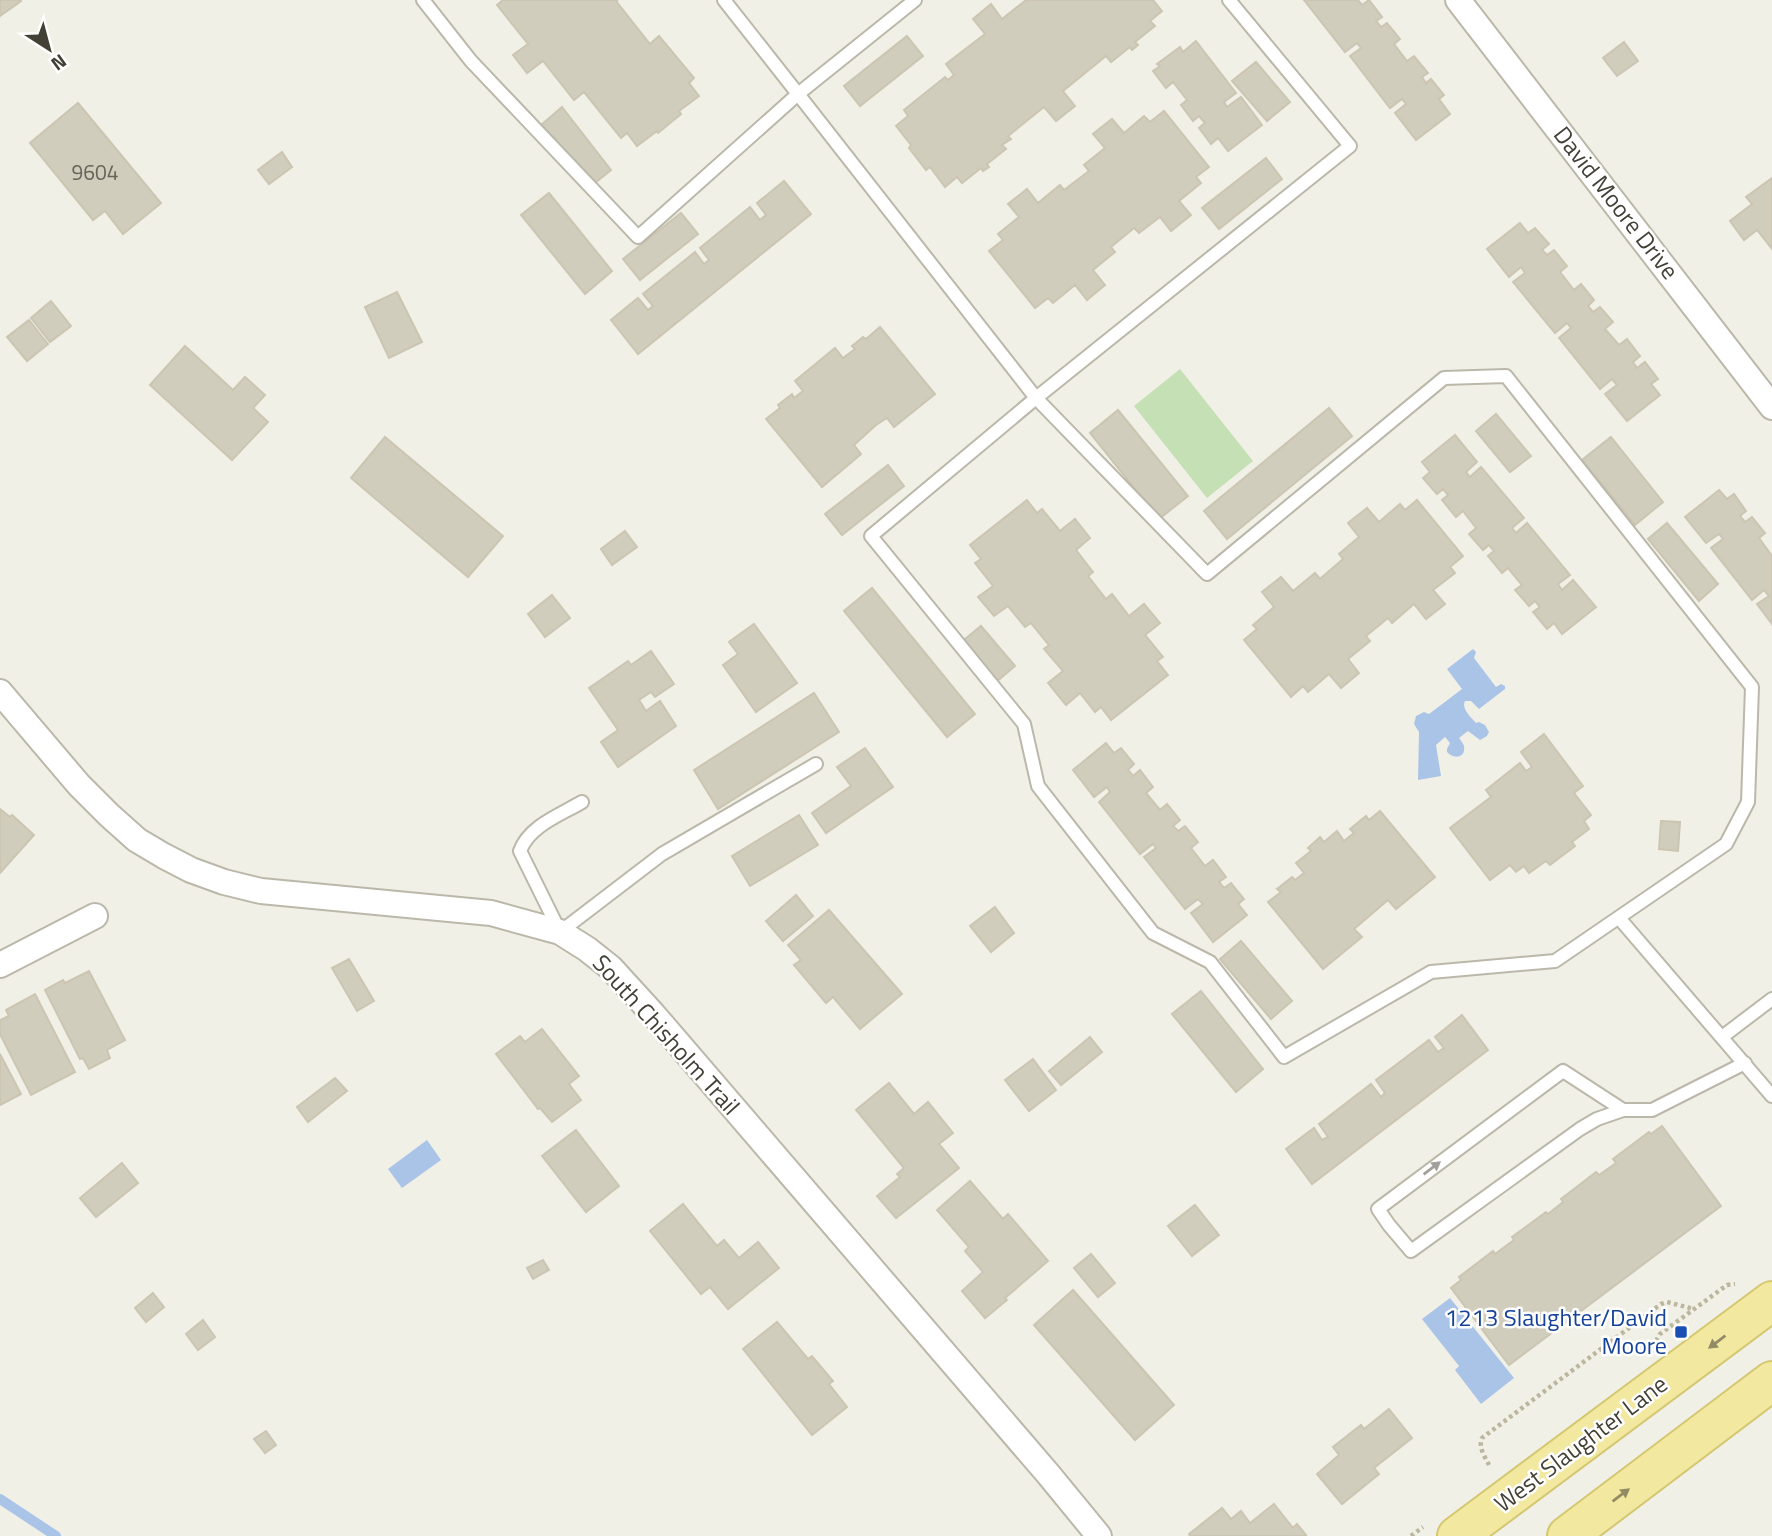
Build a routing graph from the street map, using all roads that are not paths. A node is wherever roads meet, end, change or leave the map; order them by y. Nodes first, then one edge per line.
1 (423, 0) edge
2 (724, 0) edge
3 (915, 0) edge
4 (1229, 0) edge
5 (1458, 0) edge
6 (798, 94) junction
7 (1036, 398) junction
8 (1772, 407) edge
9 (0, 692) edge
10 (816, 764) dead end
11 (582, 802) dead end
12 (95, 916) dead end
13 (1619, 918) junction
14 (560, 932) junction
15 (0, 965) edge
16 (1772, 999) edge
17 (1722, 1037) junction
18 (1745, 1063) junction
19 (1772, 1096) edge
20 (1622, 1110) junction
21 (1772, 1301) edge
22 (1772, 1381) edge
23 (1099, 1536) edge
24 (1457, 1536) edge
25 (1567, 1536) edge

1 - 6 lane
2 - 6 lane
3 - 6 lane
4 - 7 lane
5 - 8 street, David Moore Drive
6 - 7 lane
7 - 13 lane
7 - 13 lane
9 - 14 street, South Chisholm Trail
10 - 14 lane
11 - 14 lane
12 - 15 street
13 - 17 lane
14 - 23 street, South Chisholm Trail
16 - 17 lane
17 - 18 lane
18 - 19 lane
18 - 20 lane
20 -> 20 lane
21 -> 24 main road, West Slaughter Lane
25 -> 22 main road

